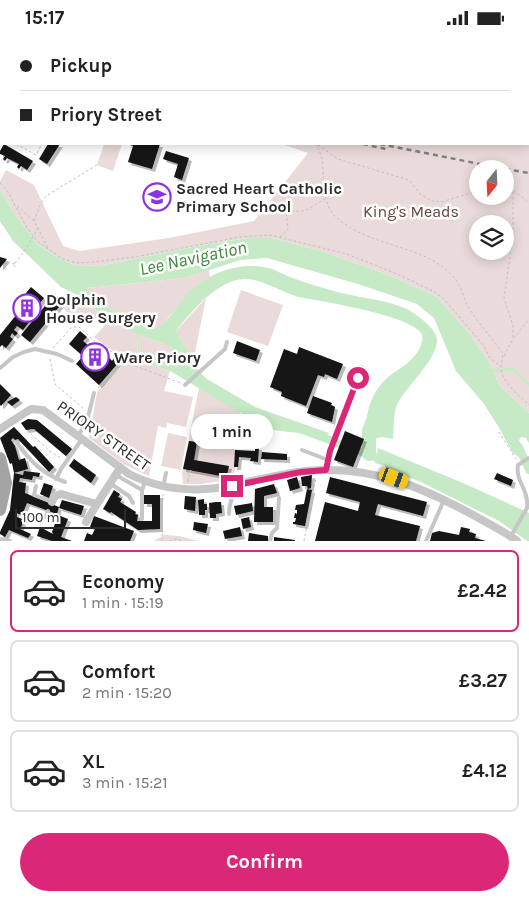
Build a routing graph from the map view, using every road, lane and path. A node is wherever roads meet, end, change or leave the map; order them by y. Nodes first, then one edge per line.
1 (18, 145) edge
2 (41, 145) edge
3 (317, 145) edge
4 (317, 145) edge
5 (21, 147) joint
6 (97, 165) dead end
7 (0, 183) edge
8 (469, 193) edge
9 (514, 193) edge
10 (325, 199) junction
11 (529, 203) edge
12 (15, 205) junction
13 (513, 205) edge
14 (34, 221) junction
15 (38, 228) junction
16 (280, 237) junction
17 (49, 251) junction
18 (16, 267) dead end
19 (529, 319) edge
20 (513, 339) junction
21 (227, 342) dead end
22 (51, 354) junction
23 (502, 360) junction
24 (72, 361) dead end
25 (123, 361) junction
26 (500, 366) junction
27 (362, 367) dead end
28 (0, 368) edge
29 (187, 384) joint
30 (94, 393) joint
31 (529, 405) edge
32 (88, 414) junction
33 (87, 421) junction
34 (0, 429) edge
35 (31, 429) dead end
36 (499, 432) dead end
37 (80, 437) junction
38 (17, 443) dead end
39 (302, 450) dead end
40 (0, 458) edge
41 (529, 458) edge
42 (328, 460) junction
43 (66, 461) junction
44 (520, 463) junction
45 (326, 470) junction
46 (118, 471) junction
47 (315, 471) junction
48 (190, 472) dead end
49 (166, 473) dead end
50 (56, 479) junction
51 (188, 480) dead end
52 (65, 482) dead end
53 (110, 484) junction
54 (143, 484) junction
55 (36, 485) dead end
56 (232, 486) junction
57 (163, 487) junction
58 (279, 498) dead end
59 (444, 500) junction
60 (52, 503) joint
61 (133, 503) dead end
62 (97, 504) junction
63 (0, 510) edge
64 (48, 511) dead end
65 (229, 514) dead end
66 (26, 515) dead end
67 (142, 519) dead end
68 (86, 522) dead end
69 (514, 538) edge
70 (0, 539) edge
71 (10, 541) edge
72 (162, 541) edge
73 (169, 541) edge
74 (183, 541) edge
75 (270, 541) edge
76 (304, 541) edge
77 (426, 541) edge

1 - 5 path
2 - 5 path
3 - 8 path
4 - 10 path
6 - 14 path
7 - 12 path
9 - 11 path
10 - 16 path
10 - 23 path
12 - 14 path
12 - 17 path
13 - 20 path
14 - 15 path
15 - 17 path
15 - 18 path, bridge
16 - 17 path
16 - 26 path
19 - 20 path
20 - 23 path
21 - 29 lane
22 - 24 lane
22 - 25 path
22 - 28 lane
22 - 32 path
23 - 26 path
25 - 29 path
25 - 30 path
26 - 31 path
27 - 42 lane
30 - 32 lane
32 - 33 lane
33 - 37 lane
33 - 54 path
34 - 37 street, PRIORY STREET
35 - 43 path
36 - 44 path
37 - 43 lane
37 - 46 street, PRIORY STREET
38 - 50 lane
39 - 42 lane
40 - 63 main road
41 - 44 lane
42 - 45 lane
43 - 50 lane
44 - 69 lane
45 - 47 street, PRIORY STREET
45 - 59 street, PRIORY STREET
46 - 53 street
46 - 54 street, PRIORY STREET
47 - 56 street, PRIORY STREET
47 - 76 path
48 - 51 path
49 - 57 lane
50 - 52 lane
53 - 61 lane
53 - 62 street
54 - 57 street, PRIORY STREET
54 - 67 lane
55 - 60 lane
56 - 57 street, PRIORY STREET
56 - 65 lane
57 - 72 path
58 - 75 lane
59 - 69 street, PRIORY STREET
59 - 77 lane
60 - 62 street
62 - 68 street
64 - 66 lane
70 - 71 lane
73 - 74 path

